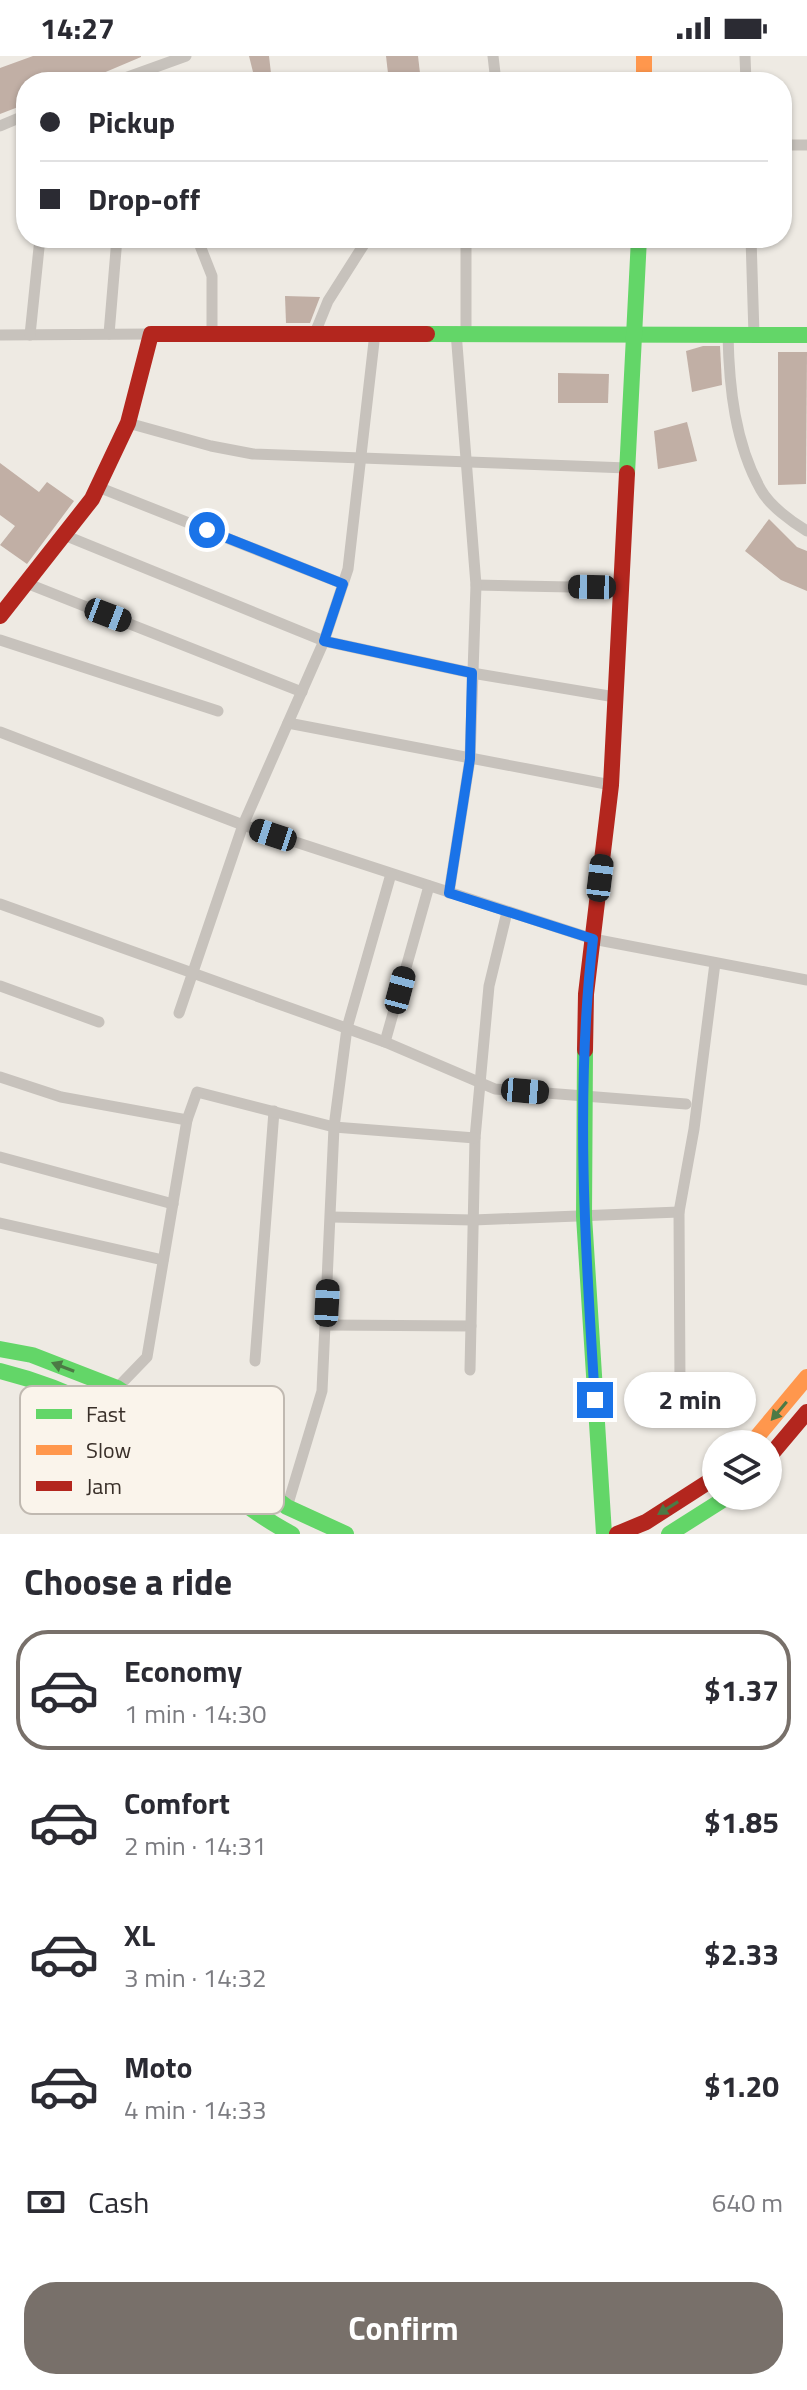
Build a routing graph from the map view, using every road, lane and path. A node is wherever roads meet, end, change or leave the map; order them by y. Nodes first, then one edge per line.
1 (186, 56) edge
2 (142, 72) edge
3 (39, 248) edge
4 (116, 248) edge
5 (201, 248) edge
6 (362, 248) edge
7 (465, 248) edge
8 (638, 248) edge
9 (751, 248) edge
10 (315, 333) junction
11 (375, 333) junction
12 (461, 333) junction
13 (109, 334) junction
14 (151, 334) junction
15 (212, 334) junction
16 (0, 335) edge
17 (30, 335) junction
18 (634, 335) junction
19 (728, 335) junction
20 (754, 335) junction
21 (807, 335) edge
22 (128, 423) junction
23 (362, 458) junction
24 (466, 462) junction
25 (627, 468) junction
26 (98, 487) junction
27 (807, 531) edge
28 (64, 535) junction
29 (26, 583) junction
30 (343, 584) junction
31 (476, 585) junction
32 (621, 588) junction
33 (0, 616) edge
34 (0, 640) edge
35 (324, 641) junction
36 (472, 673) junction
37 (302, 692) junction
38 (615, 697) junction
39 (218, 711) dead end
40 (288, 723) junction
41 (0, 732) edge
42 (470, 759) junction
43 (611, 785) junction
44 (243, 825) junction
45 (391, 874) junction
46 (429, 886) junction
47 (449, 893) junction
48 (0, 904) edge
49 (507, 912) junction
50 (593, 939) junction
51 (715, 963) junction
52 (193, 971) junction
53 (807, 980) edge
54 (0, 986) edge
55 (179, 1013) dead end
56 (99, 1022) dead end
57 (347, 1028) junction
58 (385, 1042) junction
59 (0, 1077) edge
60 (482, 1082) junction
61 (585, 1097) junction
62 (686, 1104) dead end
63 (274, 1111) junction
64 (187, 1120) junction
65 (334, 1127) junction
66 (475, 1138) junction
67 (0, 1157) edge
68 (173, 1204) junction
69 (679, 1212) junction
70 (584, 1216) junction
71 (331, 1217) junction
72 (473, 1220) junction
73 (0, 1223) edge
74 (163, 1260) junction
75 (326, 1325) junction
76 (471, 1326) junction
77 (0, 1349) edge
78 (255, 1361) dead end
79 (470, 1370) dead end
80 (0, 1371) edge
81 (807, 1377) edge
82 (680, 1384) dead end
83 (51, 1386) edge
84 (112, 1386) edge
85 (119, 1386) edge
86 (807, 1412) edge
87 (763, 1430) edge
88 (782, 1441) edge
89 (702, 1486) edge
90 (284, 1505) edge
91 (287, 1507) junction
92 (707, 1510) edge
93 (259, 1514) edge
94 (292, 1534) edge
95 (346, 1534) edge
96 (604, 1534) edge
97 (617, 1534) edge
98 (669, 1534) edge

1 - 2 street
3 - 17 street
4 - 13 street
5 - 15 street
6 - 10 street
7 - 12 street
8 - 18 street
9 - 20 street
10 - 11 street
10 - 15 street
11 - 12 street
11 - 23 street
12 - 18 street
12 - 24 street
13 - 14 street
13 - 17 street
14 - 15 street
14 - 22 street
16 - 17 street
18 - 19 street
18 - 25 street
19 - 20 street
19 - 27 street
20 - 21 street
22 - 23 street
22 - 26 street
23 - 24 street
23 - 30 street
24 - 25 street
24 - 31 street
25 - 32 street
26 - 28 street
26 - 30 street
28 - 29 street
28 - 35 street
29 - 33 street
29 - 37 street
30 - 35 street
31 - 32 street
31 - 36 street
32 - 38 street
34 - 39 street
35 - 36 street
35 - 37 street
36 - 38 street
36 - 42 street
37 - 40 street
38 - 43 street
40 - 42 street
40 - 44 street
41 - 44 street
42 - 43 street
42 - 47 street
43 - 50 street
44 - 45 street
44 - 52 street
45 - 46 street
45 - 57 street
46 - 47 street
46 - 58 street
47 - 49 street
48 - 52 street
49 - 50 street
49 - 60 street
50 - 51 street
50 - 61 street
51 - 53 street
51 - 69 street
52 - 55 street
52 - 57 street
54 - 56 street
57 - 58 street
57 - 65 street
58 - 60 street
59 - 64 street
60 - 61 street
60 - 66 street
61 - 62 street
61 - 70 street
63 - 64 street
63 - 65 street
63 - 78 street
64 - 68 street
65 - 66 street
65 - 71 street
66 - 72 street
67 - 68 street
68 - 74 street
69 - 70 street
69 - 82 street
70 - 72 street
70 - 96 street
71 - 72 street
71 - 75 street
72 - 76 street
73 - 74 street
74 - 85 street
75 - 76 street
75 - 91 street
76 - 79 street
84 -> 77 street
80 - 83 street
81 -> 87 street
86 - 88 street
89 -> 97 street
90 - 91 street
91 - 95 street
92 - 98 street
93 - 94 street

